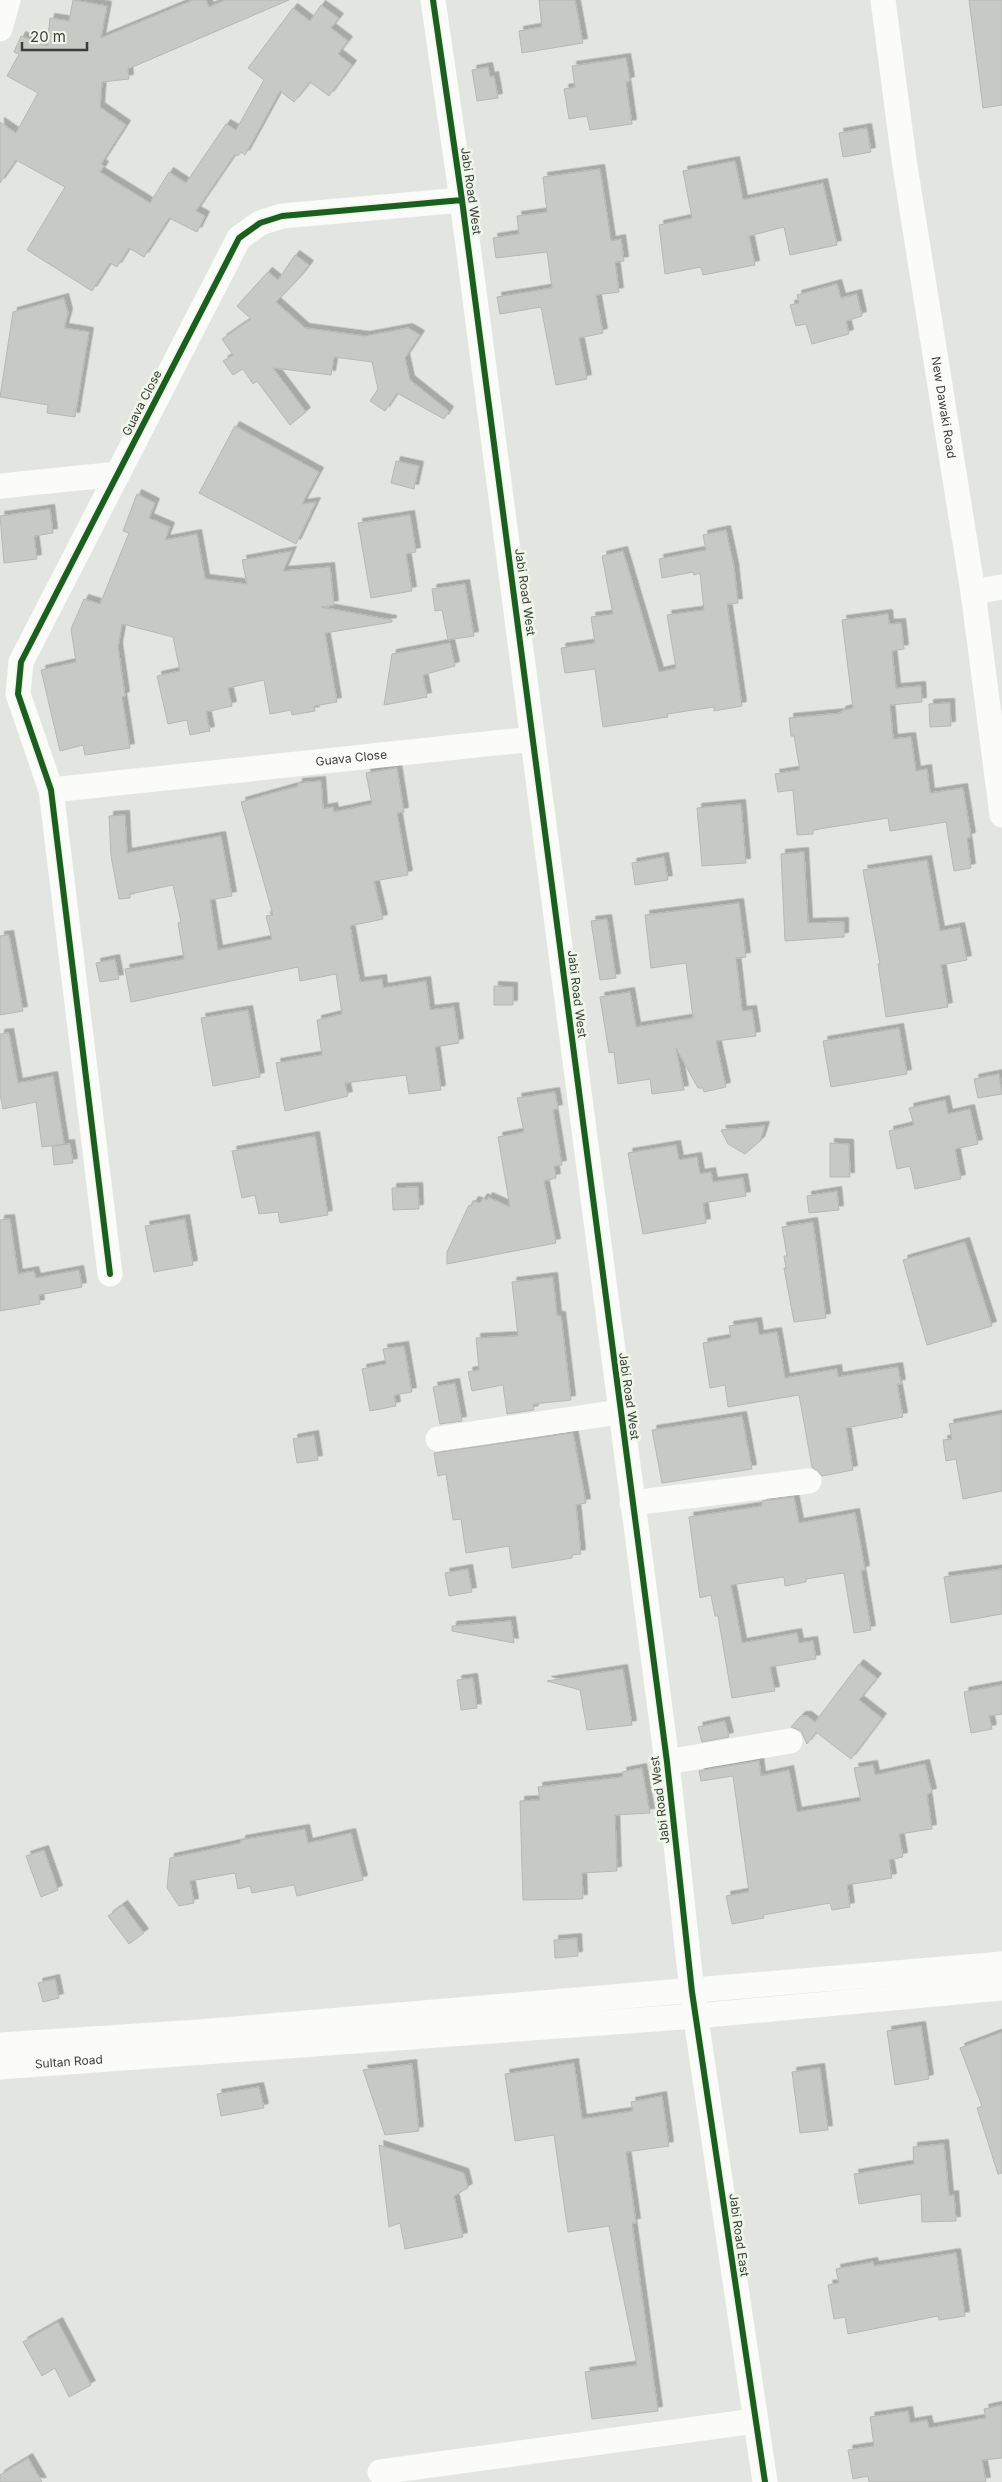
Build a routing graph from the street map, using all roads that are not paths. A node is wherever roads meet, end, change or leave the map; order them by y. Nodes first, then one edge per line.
1 (8, 0) edge
2 (433, 0) edge
3 (883, 0) edge
4 (0, 29) edge
5 (462, 200) junction
6 (118, 474) junction
7 (0, 486) edge
8 (1002, 587) edge
9 (973, 592) junction
10 (533, 739) junction
11 (51, 790) junction
12 (1002, 815) edge
13 (110, 1274) dead end
14 (620, 1412) junction
15 (438, 1439) dead end
16 (809, 1481) dead end
17 (632, 1503) junction
18 (790, 1741) dead end
19 (667, 1762) junction
20 (1002, 1964) edge
21 (1002, 1988) edge
22 (692, 1992) junction
23 (696, 2016) junction
24 (199, 2043) junction
25 (0, 2045) edge
26 (137, 2048) junction
27 (0, 2068) edge
28 (756, 2421) junction
29 (380, 2472) dead end
30 (765, 2482) edge

1 - 4 street
2 - 5 street, Jabi Road West
3 - 9 street, New Dawaki Road
5 - 6 street, Guava Close
5 - 10 street, Jabi Road West
6 - 7 street
6 - 11 street, Guava Close
8 - 9 street
9 - 12 street, New Dawaki Road
10 - 11 street, Guava Close
10 - 14 street, Jabi Road West
11 - 13 street
14 - 15 street
14 - 17 street, Jabi Road West
16 - 17 street
17 - 19 street, Jabi Road West
18 - 19 street
19 - 22 street, Jabi Road West
20 - 22 street
21 - 23 street
22 - 23 street, Jabi Road East
22 - 24 street
23 - 24 street
23 - 28 street, Jabi Road East
24 - 26 street
25 - 26 street, Sultan Road
26 - 27 street, Sultan Road
28 - 29 street
28 - 30 street, Jabi Road East

